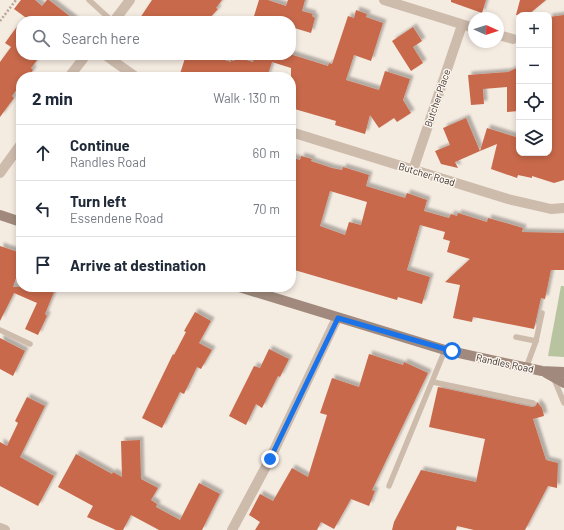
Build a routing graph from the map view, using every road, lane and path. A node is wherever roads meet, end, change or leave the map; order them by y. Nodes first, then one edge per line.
1 (16, 0) edge
2 (89, 0) edge
3 (130, 0) edge
4 (384, 0) edge
5 (107, 16) edge
6 (117, 16) edge
7 (0, 20) edge
8 (462, 25) junction
9 (468, 26) edge
10 (504, 37) edge
11 (513, 39) dead end
12 (82, 60) edge
13 (112, 60) edge
14 (73, 72) edge
15 (129, 72) edge
16 (296, 134) edge
17 (16, 151) edge
18 (413, 170) junction
19 (0, 173) edge
20 (564, 208) edge
21 (0, 216) edge
22 (16, 221) edge
23 (254, 292) edge
24 (542, 313) dead end
25 (338, 318) junction
26 (0, 330) edge
27 (516, 337) dead end
28 (536, 341) junction
29 (30, 344) dead end
30 (445, 350) junction
31 (526, 368) junction
32 (542, 371) junction
33 (564, 372) edge
34 (554, 377) junction
35 (433, 382) junction
36 (564, 383) edge
37 (564, 402) edge
38 (532, 403) dead end
39 (389, 486) dead end
40 (0, 528) edge
41 (5, 530) edge
42 (232, 530) edge

1 - 7 path
2 - 5 lane
3 - 6 street
4 - 8 street
8 - 9 street
8 - 18 street, Butcher Place
10 - 11 street
12 - 14 street
13 - 15 street
16 - 18 street, Butcher Road
17 - 19 street
18 - 20 street, Butcher Road
21 - 22 street
23 - 25 street, Randles Road
24 - 28 lane
25 - 30 street, Randles Road
25 - 42 street
26 - 29 lane
27 - 28 lane
28 - 31 lane
30 - 31 street, Randles Road
30 - 35 lane
31 - 32 street, Randles Road
32 - 33 street, Randles Road
32 - 34 street, Randles Road
34 - 36 street, Randles Road
34 - 37 lane
35 - 38 lane
35 - 39 lane
40 - 41 street

